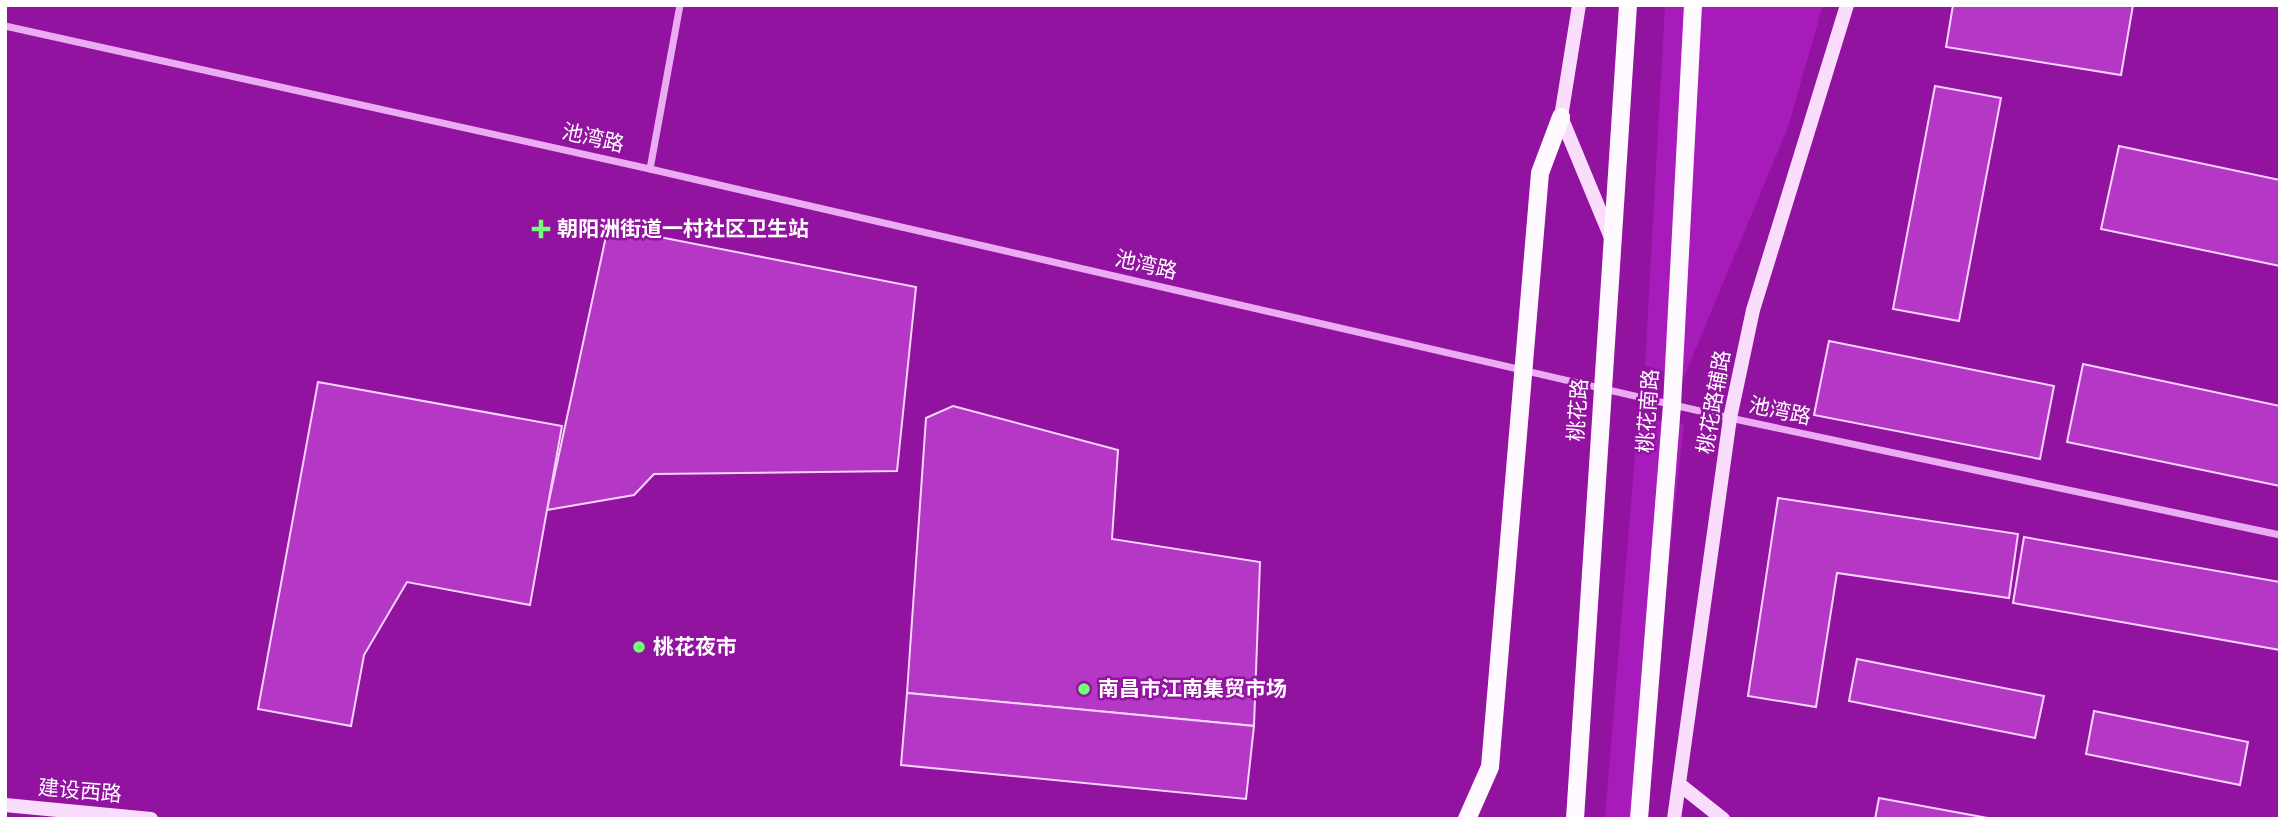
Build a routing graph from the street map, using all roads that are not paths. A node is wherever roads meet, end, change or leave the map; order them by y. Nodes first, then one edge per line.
1 (680, 5) edge
2 (1579, 5) edge
3 (1628, 5) edge
4 (1693, 5) edge
5 (1847, 5) edge
6 (5, 26) edge
7 (1561, 117) junction
8 (650, 169) junction
9 (1612, 240) junction
10 (1523, 370) junction
11 (1602, 389) junction
12 (1672, 405) junction
13 (1730, 418) junction
14 (2280, 535) edge
15 (1679, 784) junction
16 (5, 805) edge
17 (151, 819) edge
18 (1467, 819) edge
19 (1575, 819) edge
20 (1639, 819) edge
21 (1674, 819) edge
22 (1723, 819) edge

1 - 8 street
2 - 7 main road
3 - 9 main road, 桃花路
4 - 12 main road, 桃花南路
5 - 13 main road, 桃花路辅路
6 - 8 street, 池湾路
7 - 9 main road
7 - 10 main road
8 - 10 street, 池湾路
9 - 11 main road, 桃花路
10 - 11 street, 池湾路
10 - 18 main road
11 - 12 street, 池湾路
11 - 19 main road, 桃花路
12 - 13 street, 池湾路
12 - 20 main road, 桃花南路
13 - 14 street, 池湾路
13 - 15 main road, 桃花路辅路
15 - 21 main road, 桃花路辅路
15 - 22 main road
16 - 17 main road, 建设西路

